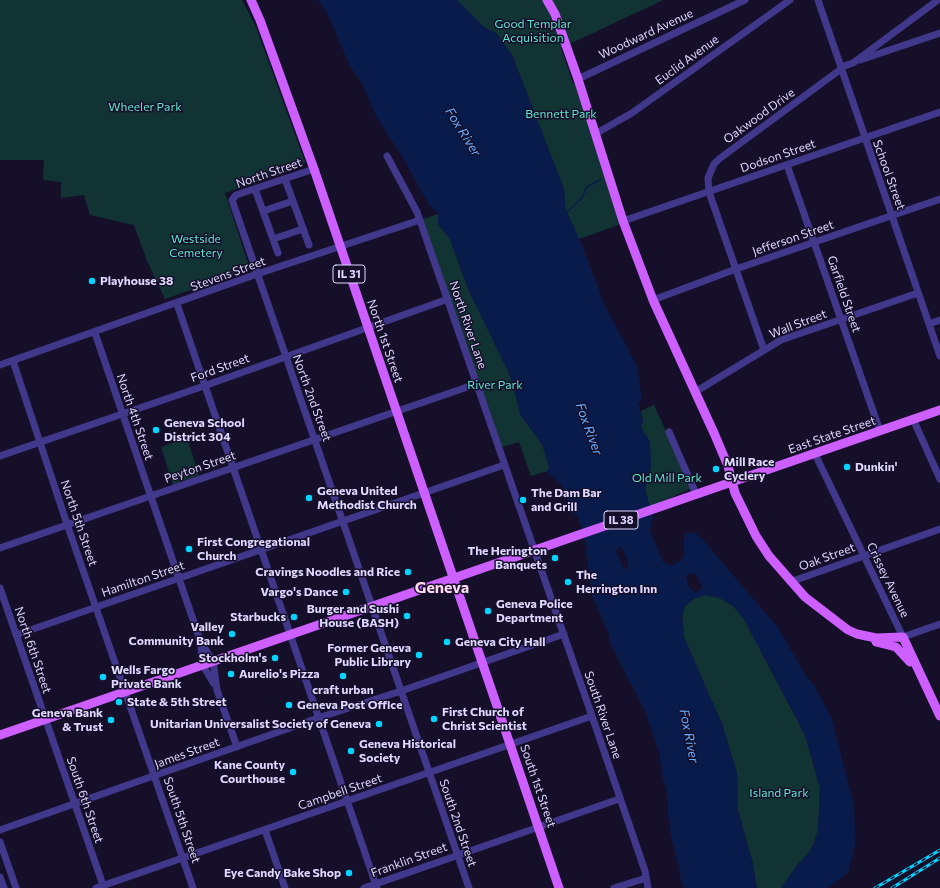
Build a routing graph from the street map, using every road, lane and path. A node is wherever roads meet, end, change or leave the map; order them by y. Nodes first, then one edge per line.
1 (250, 0) edge
2 (548, 0) edge
3 (745, 0) edge
4 (790, 0) edge
5 (818, 0) edge
6 (938, 0) edge
7 (940, 33) edge
8 (852, 63) junction
9 (841, 68) junction
10 (578, 78) junction
11 (940, 112) edge
12 (595, 134) junction
13 (864, 138) junction
14 (387, 156) dead end
15 (787, 165) junction
16 (314, 169) junction
17 (286, 179) junction
18 (255, 189) junction
19 (709, 192) junction
20 (233, 198) joint
21 (940, 199) edge
22 (293, 201) junction
23 (263, 211) junction
24 (892, 215) junction
25 (420, 220) junction
26 (623, 221) junction
27 (303, 229) junction
28 (273, 239) junction
29 (814, 242) junction
30 (309, 245) dead end
31 (339, 247) junction
32 (278, 253) dead end
33 (736, 269) junction
34 (257, 274) junction
35 (918, 293) junction
36 (448, 299) junction
37 (653, 300) junction
38 (177, 304) junction
39 (841, 320) junction
40 (940, 320) edge
41 (929, 324) junction
42 (367, 328) junction
43 (95, 333) junction
44 (764, 350) junction
45 (285, 356) junction
46 (940, 356) edge
47 (13, 361) junction
48 (0, 365) edge
49 (476, 384) junction
50 (204, 386) junction
51 (695, 392) junction
52 (940, 410) edge
53 (396, 411) junction
54 (122, 414) junction
55 (913, 419) junction
56 (880, 431) junction
57 (669, 432) dead end
58 (315, 439) junction
59 (40, 442) junction
60 (815, 454) junction
61 (0, 456) edge
62 (504, 465) junction
63 (232, 467) junction
64 (940, 479) edge
65 (732, 482) junction
66 (424, 493) junction
67 (696, 494) junction
68 (150, 496) junction
69 (343, 521) junction
70 (67, 524) junction
71 (940, 529) edge
72 (0, 548) edge
73 (261, 550) junction
74 (535, 550) junction
75 (863, 556) junction
76 (179, 579) junction
77 (454, 579) junction
78 (790, 582) junction
79 (0, 588) edge
80 (372, 606) junction
81 (97, 607) junction
82 (940, 624) edge
83 (564, 634) junction
84 (857, 634) junction
85 (289, 635) junction
86 (16, 636) junction
87 (903, 637) junction
88 (201, 643) junction
89 (213, 661) junction
90 (483, 663) junction
91 (202, 664) junction
92 (927, 688) junction
93 (217, 690) junction
94 (401, 691) junction
95 (125, 692) junction
96 (592, 716) junction
97 (940, 716) edge
98 (318, 718) junction
99 (46, 719) junction
100 (0, 735) edge
101 (511, 745) junction
102 (236, 747) junction
103 (429, 772) junction
104 (155, 776) junction
105 (619, 799) junction
106 (347, 801) junction
107 (75, 804) junction
108 (540, 827) junction
109 (0, 830) edge
110 (265, 830) junction
111 (0, 842) edge
112 (457, 855) junction
113 (183, 858) junction
114 (0, 877) edge
115 (646, 878) junction
116 (376, 885) edge
117 (101, 887) edge
118 (4, 888) edge
119 (16, 888) edge
120 (194, 888) edge
121 (285, 888) edge
122 (364, 888) edge
123 (469, 888) edge
124 (559, 888) edge
125 (614, 888) edge
126 (648, 888) edge

1 - 16 main road, North 1st Street / IL 31
2 - 10 main road
3 - 10 street, Woodward Avenue
4 - 12 street, Euclid Avenue
5 - 9 street, School Street
6 - 8 street, Oakwood Drive
7 - 8 street
8 - 9 street, Oakwood Drive
9 - 13 street, School Street
9 - 19 street, Oakwood Drive
10 - 12 main road
11 - 13 street, Dodson Street
12 - 26 main road
13 - 15 street, Dodson Street
13 - 24 street, School Street
14 - 25 street, North River Lane
15 - 19 street, Dodson Street
15 - 29 street, Garfield Street
16 - 17 street, North Street
16 - 31 main road, North 1st Street / IL 31
17 - 18 street, North Street
17 - 22 street
18 - 20 street, North Street
18 - 23 street
19 - 26 street, Dodson Street
19 - 33 street
20 - 34 street, North 2nd Street
21 - 24 street, Jefferson Street
22 - 23 street
22 - 27 street
23 - 28 street
24 - 29 street, Jefferson Street
24 - 35 street, School Street
25 - 31 street, Stevens Street
25 - 36 street, North River Lane
26 - 37 main road
27 - 28 street
27 - 30 street
28 - 32 street
29 - 33 street, Jefferson Street
29 - 39 street, Garfield Street
31 - 34 street, Stevens Street
31 - 42 main road, North 1st Street / IL 31
33 - 37 street, Jefferson Street
33 - 44 street
34 - 38 street, Stevens Street
34 - 45 street, North 2nd Street
35 - 39 street, Wall Street
35 - 41 street, School Street
36 - 42 street, Ford Street
36 - 49 street, North River Lane
37 - 51 main road
38 - 43 street, Stevens Street
38 - 50 street
39 - 44 street, Wall Street
39 - 56 street, Garfield Street
40 - 41 street
41 - 46 street, School Street
42 - 45 street, Ford Street
42 - 53 main road, North 1st Street / IL 31
43 - 47 street, Stevens Street
43 - 54 street, North 4th Street
44 - 51 street, Wall Street
45 - 50 street, Ford Street
45 - 58 street, North 2nd Street
47 - 48 street, Stevens Street
47 - 59 street, North 5th Street
49 - 53 street, Peyton Street
49 - 62 street, North River Lane
50 - 54 street, Ford Street
50 - 63 street
51 - 65 main road
52 - 55 main road, East State Street / IL 38
53 - 58 street, Peyton Street
53 - 66 main road, North 1st Street / IL 31
54 - 59 street, Ford Street
54 - 68 street, North 4th Street
55 - 56 main road, East State Street / IL 38
55 - 64 street
56 - 60 main road, East State Street / IL 38
57 - 67 street
58 - 63 street, Peyton Street
58 - 69 street, North 2nd Street
59 - 61 street, Ford Street
59 - 70 street, North 5th Street
60 - 65 main road, East State Street / IL 38
60 - 75 street, Crissey Avenue
62 - 66 street, Hamilton Street
62 - 74 street, North River Lane
63 - 68 street, Peyton Street
63 - 73 street
65 - 67 main road, IL 38
65 - 78 main road
66 - 69 street, Hamilton Street
66 - 77 main road, North 1st Street / IL 31
67 - 74 main road, IL 38
68 - 70 street, Peyton Street
68 - 76 street, North 4th Street
69 - 73 street, Hamilton Street
69 - 80 street, North 2nd Street
70 - 72 street, Peyton Street
70 - 81 street, North 5th Street
71 - 75 street, Oak Street
73 - 76 street, Hamilton Street
73 - 85 street
74 - 77 main road, IL 38
74 - 83 street, South River Lane
75 - 78 street, Oak Street
75 - 87 street, Crissey Avenue
76 - 81 street, Hamilton Street
76 - 88 street, North 4th Street
77 - 80 main road, IL 38
77 - 90 main road, South 1st Street / IL 31
78 - 84 main road
79 - 86 street, North 6th Street
80 - 85 main road, IL 38
80 - 94 street, South 2nd Street
81 - 86 street, Hamilton Street
81 - 95 street, North 5th Street
82 - 87 street
83 - 90 street, James Street
83 - 96 street, South River Lane
84 - 87 main road
84 - 92 main road
85 - 89 main road, IL 38
85 - 98 street
86 - 99 street, North 6th Street
87 - 92 main road, Crissey Avenue
88 - 89 street, North 4th Street
88 - 91 street, North 4th Street
89 - 91 main road, IL 38
89 - 93 street
90 - 94 street, James Street
90 - 101 main road, South 1st Street / IL 31
91 - 93 street
91 - 95 main road, IL 38
92 - 97 main road, Crissey Avenue
93 - 102 street
94 - 98 street, James Street
94 - 103 street, South 2nd Street
95 - 99 main road, IL 38
95 - 104 street, South 5th Street
96 - 101 street, Campbell Street
96 - 105 street, South River Lane
98 - 102 street, James Street
98 - 106 street
99 - 100 main road, IL 38
99 - 107 street, South 6th Street
101 - 103 street, Campbell Street
101 - 108 main road, South 1st Street / IL 31
102 - 104 street, James Street
103 - 106 street, Campbell Street
103 - 112 street, South 2nd Street
104 - 107 street, James Street
104 - 113 street, South 5th Street
105 - 108 street, Franklin Street
105 - 115 street, South River Lane
106 - 110 street, Campbell Street
106 - 116 street
107 - 109 street, James Street
107 - 117 street, South 6th Street
108 - 112 street, Franklin Street
108 - 124 main road, South 1st Street / IL 31
110 - 113 street, Campbell Street
110 - 121 street
111 - 119 street
112 - 116 street, Franklin Street
112 - 123 street, South 2nd Street
113 - 117 street, Campbell Street
113 - 120 street, South 5th Street
114 - 118 street
115 - 125 street
115 - 126 street, South River Lane
116 - 122 street, Franklin Street

